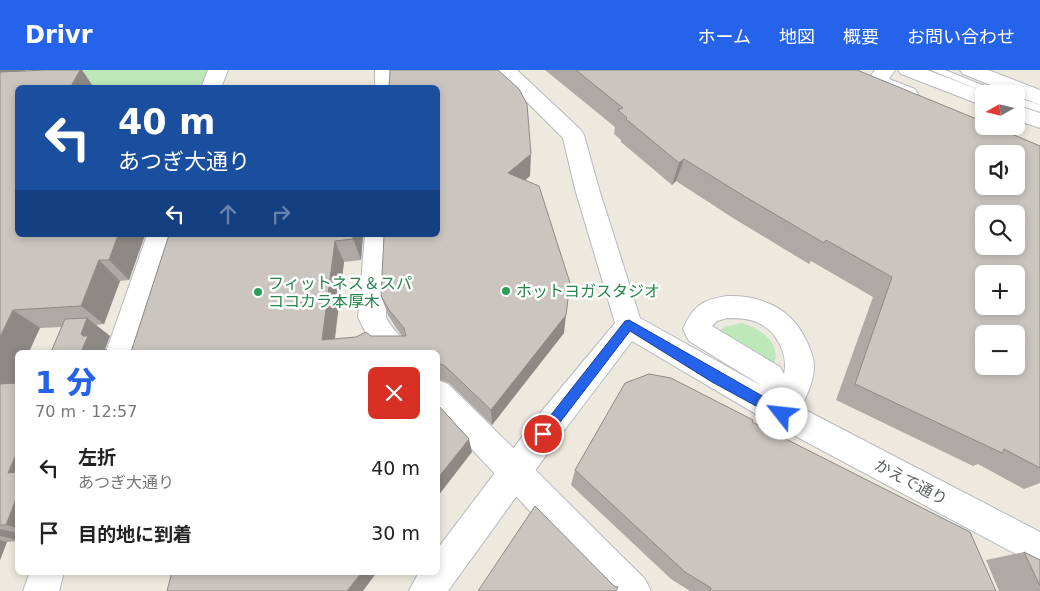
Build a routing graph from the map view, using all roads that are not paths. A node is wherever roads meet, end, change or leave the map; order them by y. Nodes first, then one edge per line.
1 (218, 70) edge
2 (385, 70) edge
3 (505, 70) edge
4 (908, 70) edge
5 (936, 70) edge
6 (970, 70) edge
7 (881, 76) edge
8 (856, 83) edge
9 (212, 85) edge
10 (384, 85) edge
11 (975, 85) edge
12 (975, 96) edge
13 (1040, 98) edge
14 (923, 100) edge
15 (1025, 103) edge
16 (1040, 109) edge
17 (1025, 115) edge
18 (1040, 121) edge
19 (158, 237) edge
20 (377, 237) edge
21 (629, 325) junction
22 (121, 350) edge
23 (395, 350) edge
24 (440, 395) edge
25 (516, 471) junction
26 (1040, 550) edge
27 (440, 573) edge
28 (46, 575) edge
29 (439, 575) edge
30 (41, 591) edge
31 (427, 591) edge
32 (633, 591) edge

1 - 9 street
2 - 10 street
3 - 21 street
4 - 12 street
5 - 11 lane
6 - 13 street
7 - 8 street
7 - 14 street
15 - 16 lane
17 - 18 street
19 - 22 street
20 - 23 street
21 - 25 street
21 - 26 street, かえで通り
24 - 25 street
25 - 27 street
25 - 32 street
28 - 30 street
29 - 31 street

